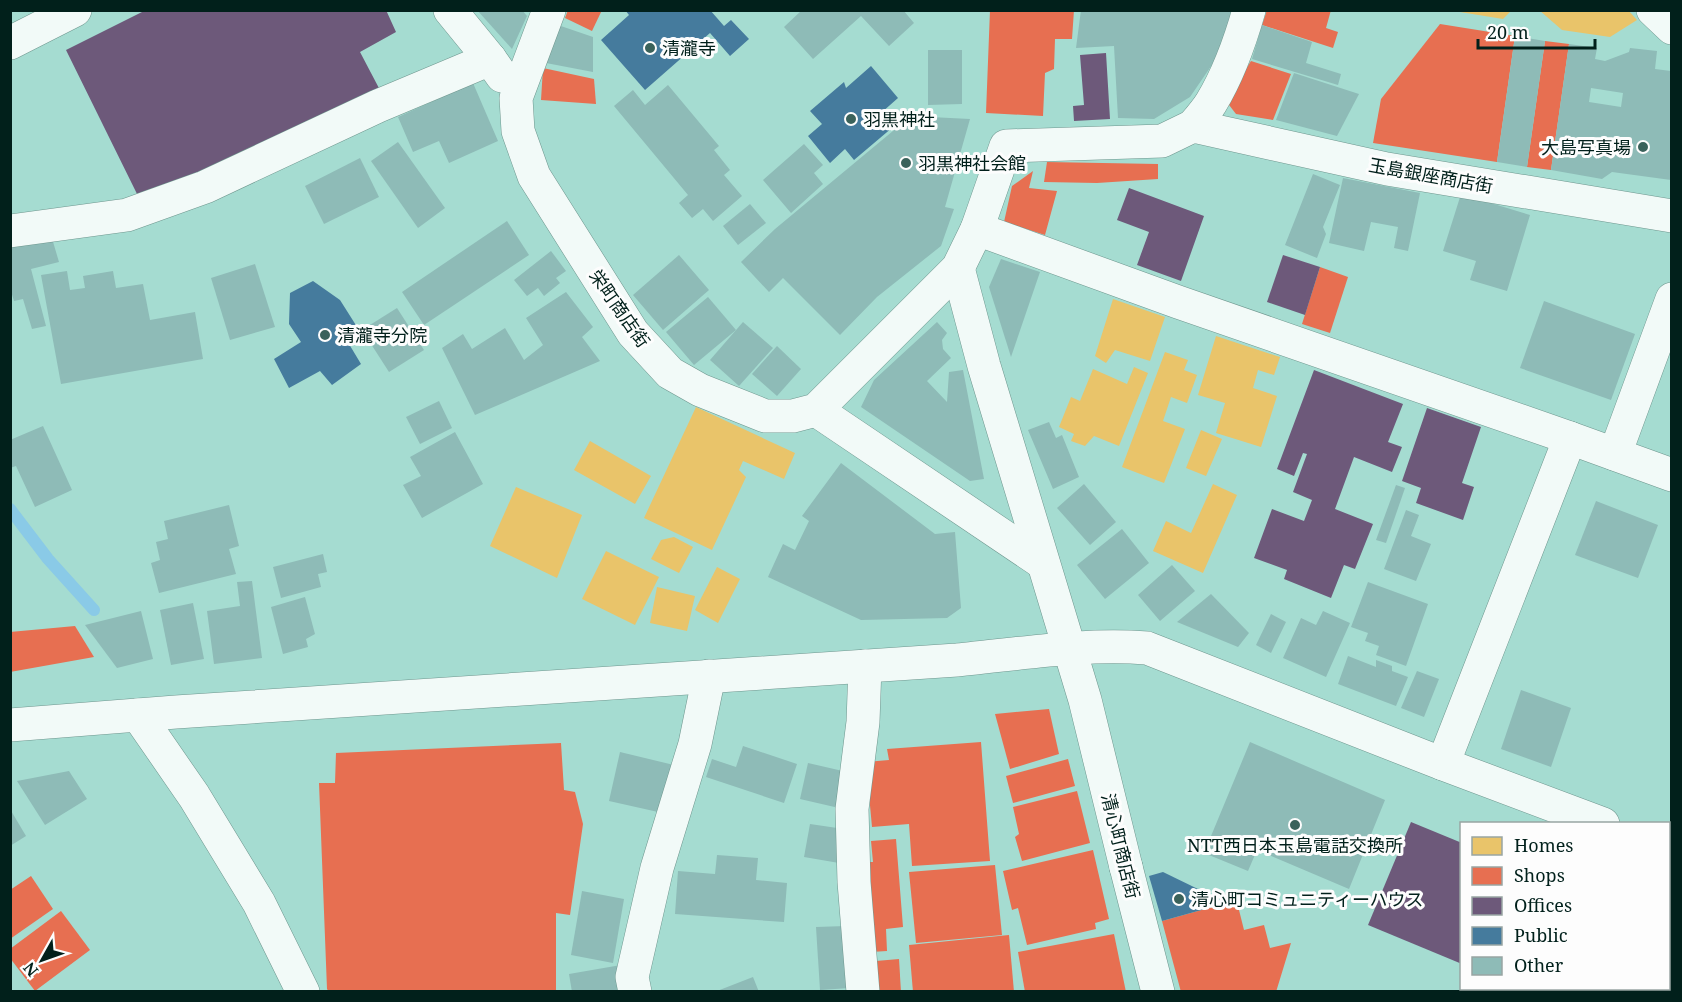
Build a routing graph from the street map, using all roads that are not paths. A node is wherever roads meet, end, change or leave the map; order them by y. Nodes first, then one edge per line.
1 (75, 10) edge
2 (450, 10) edge
3 (549, 10) edge
4 (1249, 10) edge
5 (1653, 10) edge
6 (1671, 28) edge
7 (10, 43) edge
8 (490, 59) junction
9 (516, 98) junction
10 (1193, 126) junction
11 (1671, 216) edge
12 (977, 229) junction
13 (10, 231) edge
14 (957, 268) junction
15 (1671, 299) edge
16 (816, 410) junction
17 (1570, 438) junction
18 (1615, 454) junction
19 (1671, 475) edge
20 (1043, 563) junction
21 (1070, 649) junction
22 (865, 666) junction
23 (709, 676) junction
24 (138, 715) junction
25 (10, 725) edge
26 (1443, 764) junction
27 (1598, 822) edge
28 (303, 992) edge
29 (635, 992) edge
30 (862, 992) edge
31 (1158, 992) edge

1 - 7 street
2 - 8 street
3 - 9 street, 栄町商店街
4 - 10 street
5 - 6 street
8 - 9 street
8 - 13 street
9 - 16 street, 栄町商店街
10 - 11 street, 玉島銀座商店街
10 - 12 street
12 - 14 street
12 - 17 street
14 - 16 street
14 - 20 street, 清心町商店街
15 - 18 street
16 - 20 street
17 - 18 street
17 - 26 street
18 - 19 street
20 - 21 street, 清心町商店街
21 - 22 street
21 - 26 street
21 - 31 street, 清心町商店街
22 - 23 street
22 - 30 street
23 - 24 street
23 - 29 street
24 - 25 street
24 - 28 street
26 - 27 street

